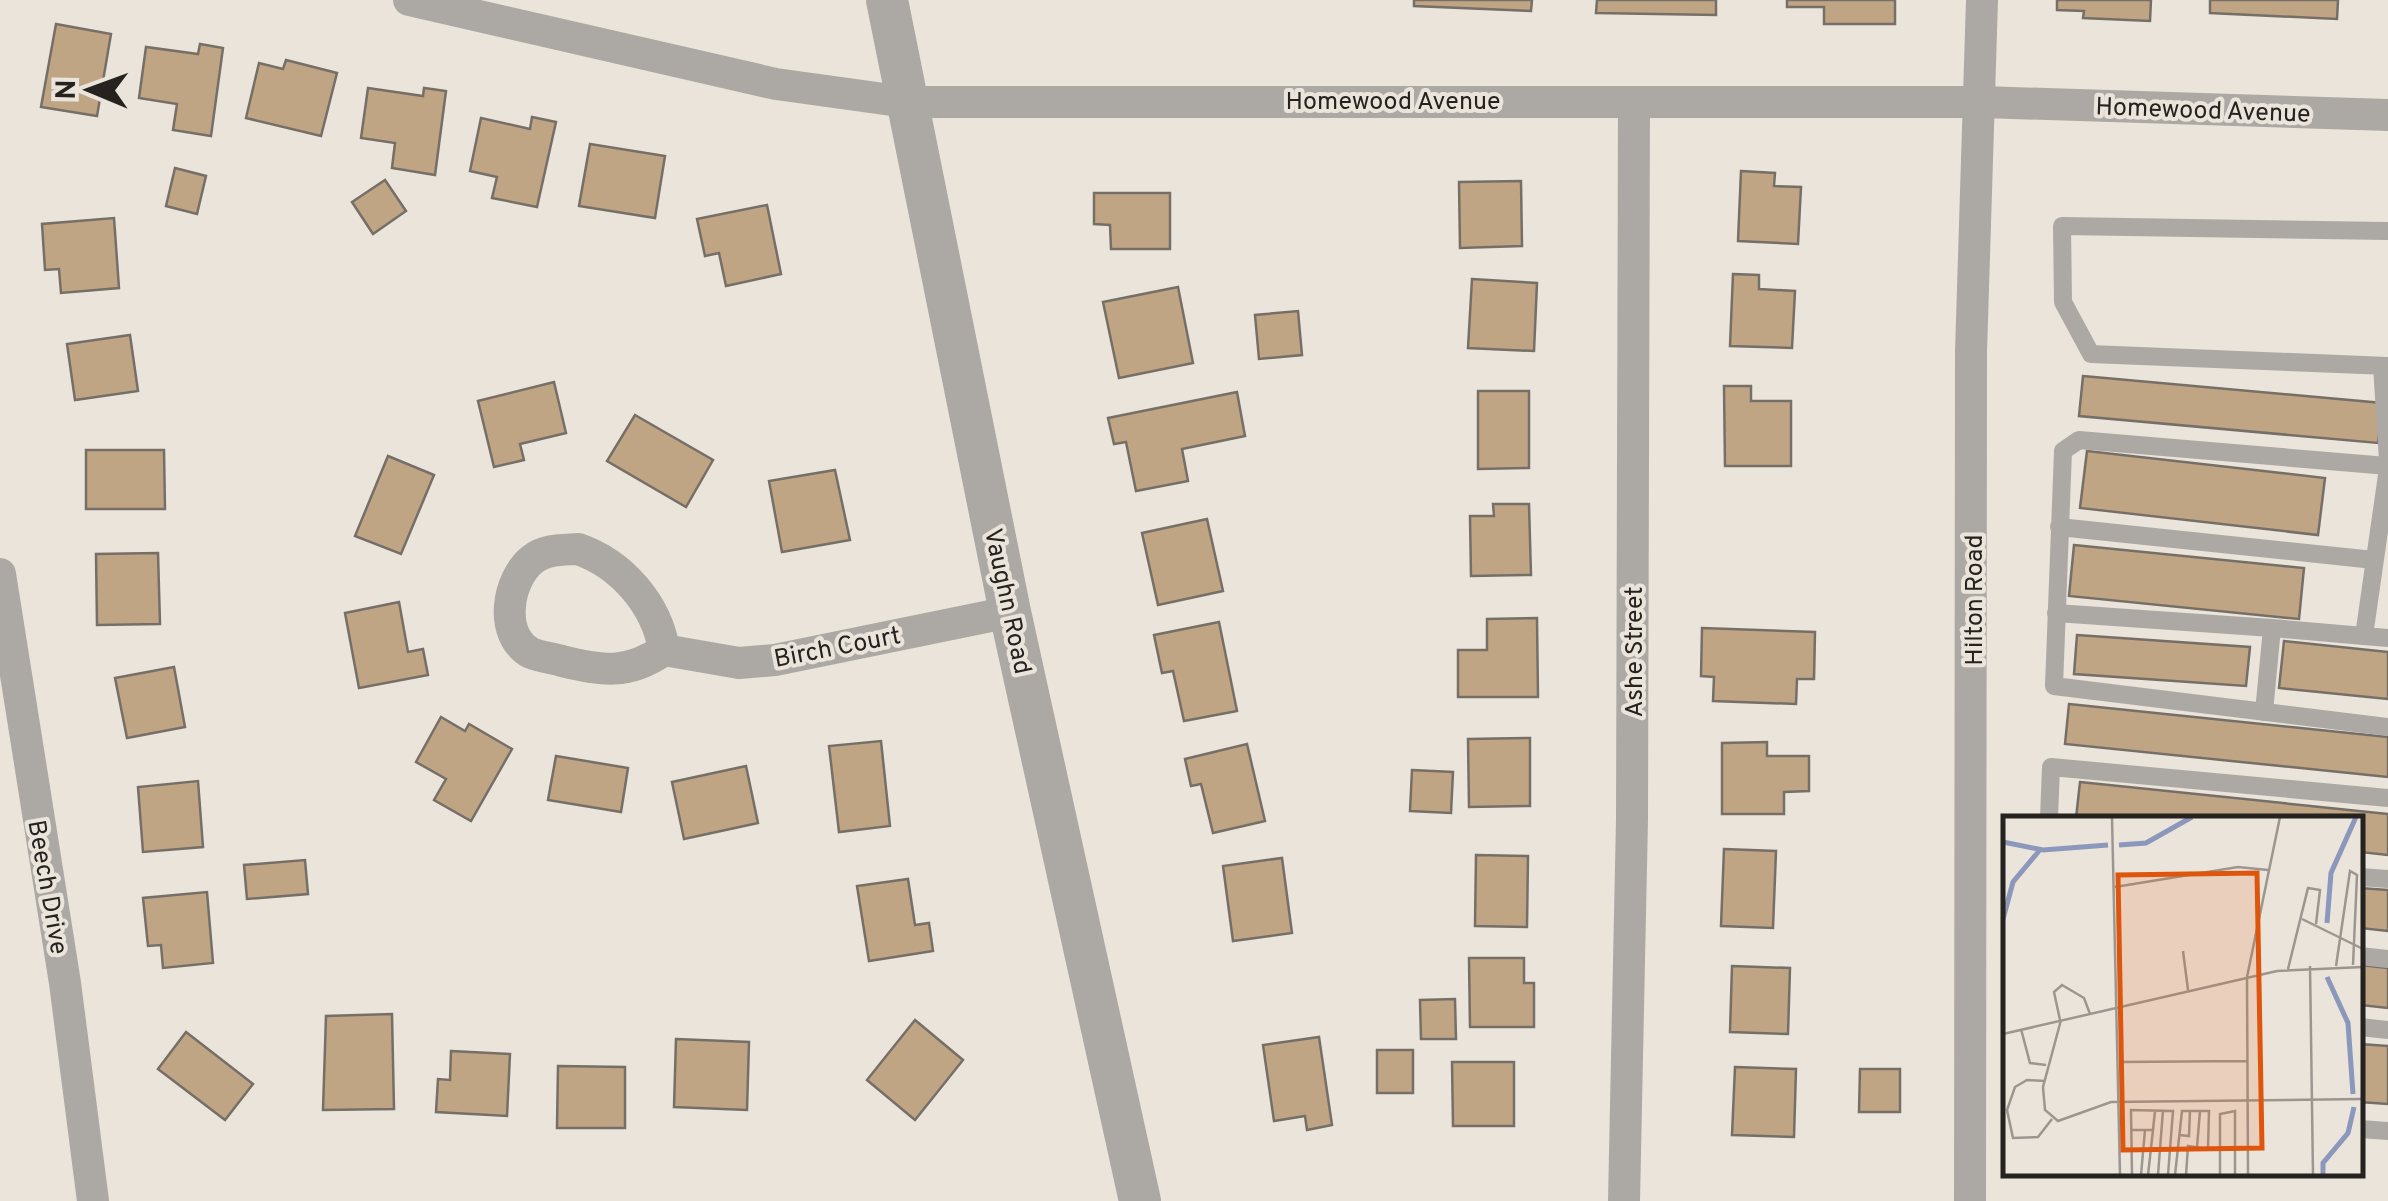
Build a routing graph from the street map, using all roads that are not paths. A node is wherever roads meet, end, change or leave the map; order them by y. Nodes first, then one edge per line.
1 (410, 0) edge
2 (887, 0) edge
3 (1982, 0) edge
4 (906, 102) junction
5 (1982, 102) junction
6 (1634, 103) junction
7 (2388, 115) edge
8 (2388, 231) edge
9 (2385, 366) edge
10 (2388, 465) edge
11 (2059, 527) junction
12 (2374, 560) junction
13 (0, 574) edge
14 (1010, 612) junction
15 (2056, 613) junction
16 (2272, 628) junction
17 (2364, 636) junction
18 (2388, 638) edge
19 (664, 650) junction
20 (2264, 712) junction
21 (2388, 727) edge
22 (2388, 798) edge
23 (2049, 816) edge
24 (2363, 877) edge
25 (2388, 879) edge
26 (2363, 956) edge
27 (2388, 959) edge
28 (2363, 1028) edge
29 (2388, 1030) edge
30 (2363, 1128) edge
31 (2388, 1131) edge
32 (94, 1201) edge
33 (1140, 1201) edge
34 (1624, 1201) edge
35 (1970, 1201) edge

1 - 4 street, Homewood Avenue
2 - 4 street, Vaughn Road
3 - 5 street, Hilton Road
4 - 6 street, Homewood Avenue
4 - 14 street, Vaughn Road
5 - 6 street, Homewood Avenue
5 - 7 street, Homewood Avenue
5 - 35 street, Hilton Road
6 - 34 street, Ashe Street
8 - 9 lane
9 - 10 lane
10 - 11 lane
10 - 12 lane
11 - 12 lane
11 - 15 lane
12 - 17 lane
13 - 32 street, Beech Drive
14 - 19 street, Birch Court
14 - 33 street, Vaughn Road
15 - 16 lane
15 - 20 lane
16 - 17 lane
16 - 20 lane
17 - 18 lane
19 - 19 street
20 - 21 lane
22 - 23 lane
24 - 25 lane
26 - 27 lane
28 - 29 lane
30 - 31 lane

